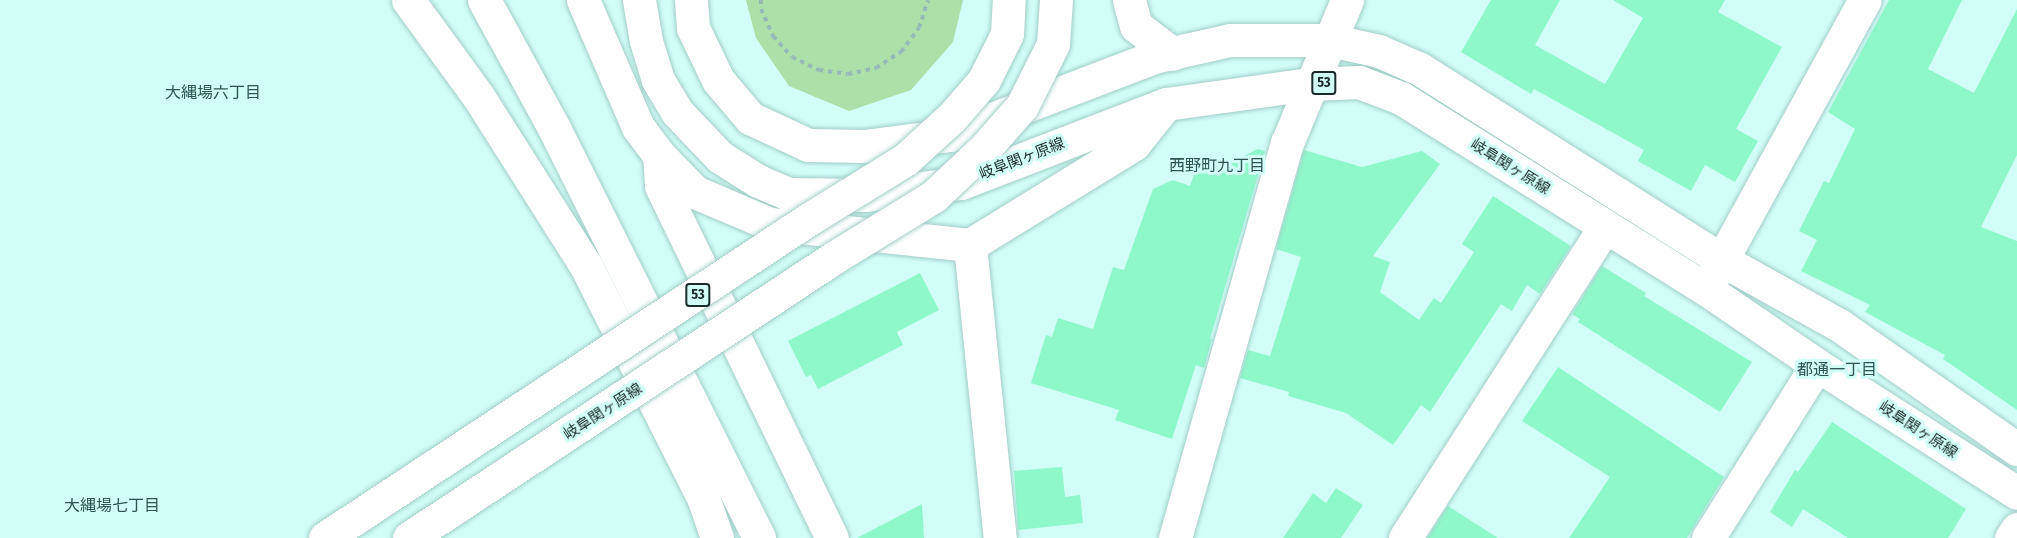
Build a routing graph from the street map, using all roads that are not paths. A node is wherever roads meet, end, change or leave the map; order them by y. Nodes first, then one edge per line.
1 (408, 0) edge
2 (484, 0) edge
3 (583, 0) edge
4 (639, 0) edge
5 (691, 0) edge
6 (1009, 0) edge
7 (1056, 0) edge
8 (1129, 0) edge
9 (1347, 0) edge
10 (1865, 0) edge
11 (1329, 40) junction
12 (1173, 54) junction
13 (1311, 84) junction
14 (1166, 104) junction
15 (659, 155) junction
16 (1605, 227) junction
17 (970, 245) junction
18 (1722, 260) junction
19 (1706, 290) junction
20 (1817, 365) junction
21 (2017, 449) edge
22 (2017, 493) edge
23 (2017, 529) edge
24 (325, 538) edge
25 (409, 538) edge
26 (717, 538) edge
27 (759, 538) edge
28 (832, 538) edge
29 (1000, 538) edge
30 (1175, 538) edge
31 (1405, 538) edge
32 (1708, 538) edge
33 (2011, 538) edge

1 - 26 main road
2 - 27 main road
3 - 15 main road
4 - 14 main road, 岐阜関ヶ原線 / 53
5 - 12 main road
6 - 24 main road, 53, bridge
7 - 25 main road, 岐阜関ヶ原線, bridge
8 - 12 main road
9 - 11 main road
10 - 18 main road
11 - 12 main road
11 - 13 main road
11 - 18 main road
13 - 14 main road, 岐阜関ヶ原線 / 53
13 - 16 main road, 岐阜関ヶ原線 / 53
13 - 30 main road
14 - 17 main road
15 - 17 main road
15 - 28 main road
16 - 19 main road, 岐阜関ヶ原線 / 53
16 - 31 main road
17 - 29 main road
18 - 19 main road
18 - 21 main road
19 - 20 main road, 岐阜関ヶ原線 / 53
20 - 22 main road, 岐阜関ヶ原線 / 53
20 - 32 main road
23 - 33 main road

